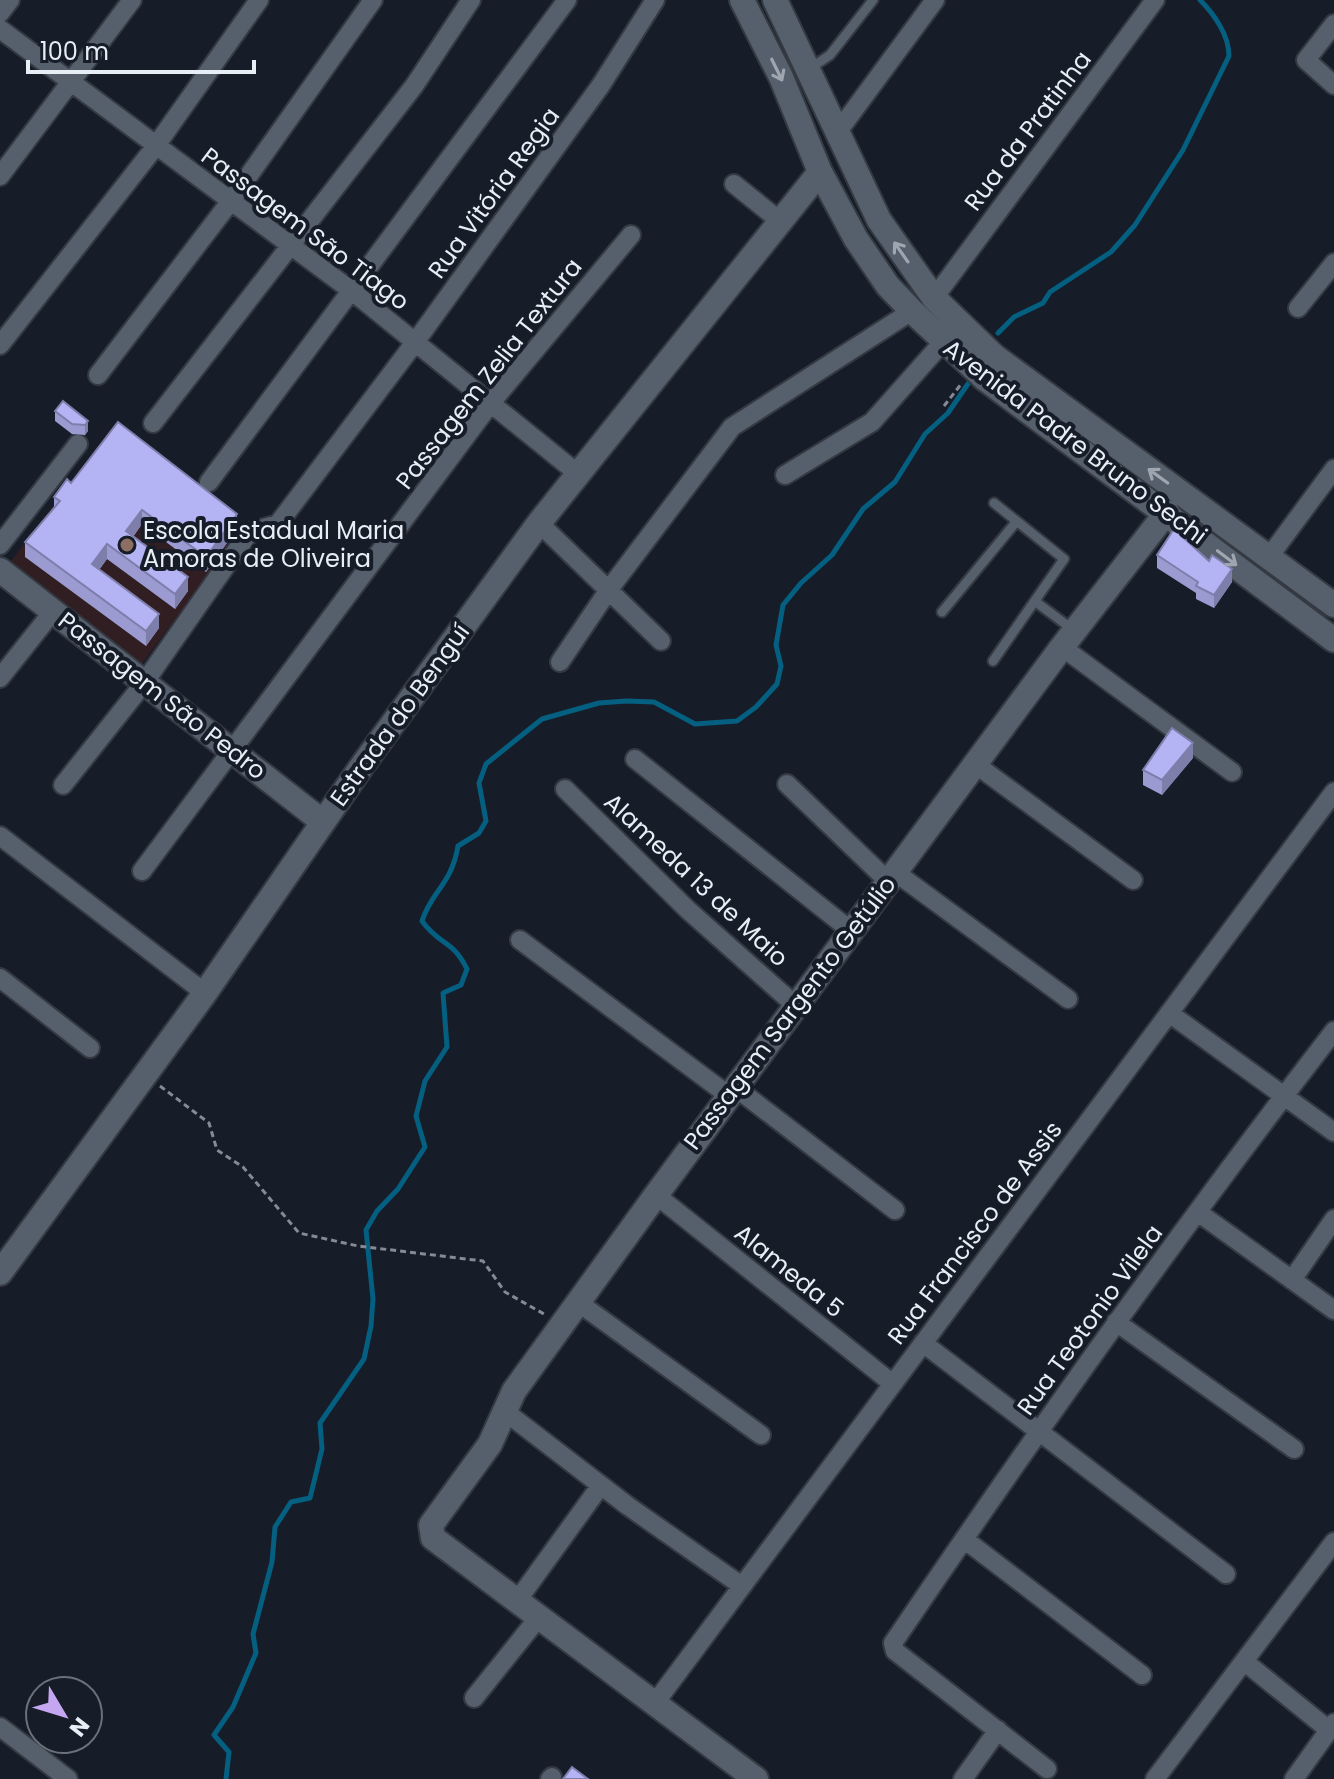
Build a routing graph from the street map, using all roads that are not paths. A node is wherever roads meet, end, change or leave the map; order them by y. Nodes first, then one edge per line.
1 (10, 0) edge
2 (132, 0) edge
3 (259, 0) edge
4 (373, 0) edge
5 (471, 0) edge
6 (567, 0) edge
7 (655, 0) edge
8 (742, 0) edge
9 (775, 0) edge
10 (873, 0) edge
11 (935, 0) edge
12 (1155, 0) edge
13 (0, 13) edge
14 (1334, 24) edge
15 (0, 29) edge
16 (809, 69) junction
17 (71, 82) junction
18 (1334, 85) edge
19 (837, 133) junction
20 (155, 147) junction
21 (820, 172) junction
22 (0, 176) edge
23 (734, 184) dead end
24 (230, 202) junction
25 (780, 221) junction
26 (631, 235) dead end
27 (290, 245) junction
28 (1334, 263) edge
29 (1328, 284) edge
30 (352, 291) junction
31 (937, 294) junction
32 (1298, 308) dead end
33 (912, 311) junction
34 (416, 341) junction
35 (943, 342) junction
36 (0, 345) edge
37 (98, 375) dead end
38 (490, 404) junction
39 (153, 423) dead end
40 (78, 444) dead end
41 (1334, 469) edge
42 (577, 473) junction
43 (785, 475) dead end
44 (209, 482) dead end
45 (994, 503) dead end
46 (1167, 512) junction
47 (1016, 522) junction
48 (539, 523) junction
49 (0, 545) edge
50 (1269, 557) junction
51 (0, 570) edge
52 (610, 588) junction
53 (1036, 602) junction
54 (1334, 605) edge
55 (54, 610) junction
56 (942, 612) dead end
57 (1068, 639) junction
58 (1334, 640) edge
59 (661, 641) dead end
60 (993, 661) dead end
61 (560, 662) dead end
62 (0, 678) edge
63 (144, 683) junction
64 (232, 754) junction
65 (635, 759) dead end
66 (975, 764) junction
67 (1232, 772) dead end
68 (787, 784) dead end
69 (63, 785) dead end
70 (565, 789) dead end
71 (1334, 792) edge
72 (323, 822) junction
73 (0, 836) edge
74 (142, 871) dead end
75 (892, 876) junction
76 (1133, 880) dead end
77 (850, 930) junction
78 (520, 940) dead end
79 (0, 978) edge
80 (205, 993) junction
81 (1068, 999) dead end
82 (795, 1005) junction
83 (1169, 1013) junction
84 (1334, 1031) edge
85 (90, 1048) dead end
86 (732, 1091) junction
87 (1284, 1095) junction
88 (1334, 1132) edge
89 (656, 1195) junction
90 (895, 1210) dead end
91 (1199, 1213) junction
92 (1334, 1219) edge
93 (0, 1273) edge
94 (1292, 1280) junction
95 (579, 1303) junction
96 (1334, 1310) edge
97 (1116, 1322) junction
98 (923, 1343) junction
99 (893, 1384) junction
100 (503, 1410) junction
101 (1037, 1433) junction
102 (761, 1435) dead end
103 (1294, 1449) dead end
104 (601, 1485) junction
105 (964, 1539) junction
106 (1334, 1542) edge
107 (1226, 1574) dead end
108 (742, 1586) junction
109 (517, 1601) junction
110 (539, 1617) junction
111 (1245, 1662) junction
112 (1142, 1675) dead end
113 (474, 1698) dead end
114 (655, 1703) junction
115 (0, 1727) edge
116 (1331, 1727) edge
117 (998, 1730) junction
118 (1047, 1769) dead end
119 (68, 1779) edge
120 (756, 1779) edge
121 (963, 1779) edge
122 (1155, 1779) edge
123 (1294, 1779) edge

1 - 13 street
2 - 17 street
3 - 20 street
4 - 24 street
5 - 27 street
6 - 30 street
7 - 34 street, Rua Vitória Regia
8 -> 21 street, Avenida Padre Bruno Sechi
9 - 16 street, Avenida Padre Bruno Sechi
10 - 16 lane
11 - 19 street
12 - 31 street, Rua da Pratinha
14 - 18 street
15 - 17 street, Passagem São Tiago
16 - 19 street, Avenida Padre Bruno Sechi
17 - 20 street, Passagem São Tiago
17 - 22 street
31 -> 19 street, Avenida Padre Bruno Sechi
20 - 24 street, Passagem São Tiago
20 - 36 street
21 - 25 street, Estrada do Benguí
21 - 33 street, Avenida Padre Bruno Sechi
23 - 25 street
24 - 27 street, Passagem São Tiago
24 - 37 street
25 - 42 street, Estrada do Benguí
26 - 38 street, Passagem Zelia Textura
27 - 30 street, Passagem São Tiago
27 - 39 street
28 - 29 street
29 - 32 street
30 - 34 street, Passagem São Tiago
30 - 44 street
50 -> 31 street, Avenida Padre Bruno Sechi
33 - 35 street, Avenida Padre Bruno Sechi
33 - 52 street
34 - 38 street, Passagem São Tiago
34 - 63 street, Rua Vitória Regia
35 - 43 street
35 - 46 street, Avenida Padre Bruno Sechi
38 - 42 street, Passagem São Tiago
38 - 64 street, Passagem Zelia Textura
40 - 49 street
41 - 50 street
42 - 48 street, Estrada do Benguí
45 - 47 lane
46 - 57 street, Passagem Sargento Getúlio
46 -> 58 street, Avenida Padre Bruno Sechi
47 - 53 lane
47 - 56 lane
48 - 52 street
48 - 72 street, Estrada do Benguí
50 - 54 street, Avenida Padre Bruno Sechi
51 - 55 street, Passagem São Pedro
52 - 59 street
52 - 61 street
53 - 57 lane
53 - 60 lane
55 - 62 street
55 - 63 street, Passagem São Pedro
57 - 66 street, Passagem Sargento Getúlio
57 - 67 street
63 - 64 street, Passagem São Pedro
63 - 69 street
64 - 72 street, Passagem São Pedro
64 - 74 street, Passagem Zelia Textura
65 - 77 street
66 - 75 street, Passagem Sargento Getúlio
66 - 76 street
68 - 75 street
70 - 82 street, Alameda 13 de Maio
71 - 83 street, Rua Francisco de Assis
72 - 80 street, Estrada do Benguí
73 - 80 street
75 - 77 street, Passagem Sargento Getúlio
75 - 81 street
77 - 82 street, Passagem Sargento Getúlio
78 - 86 street
79 - 85 street
80 - 93 street, Estrada do Benguí
82 - 86 street, Passagem Sargento Getúlio
83 - 87 street
83 - 98 street, Rua Francisco de Assis
84 - 87 street, Rua Teotonio Vilela
86 - 89 street, Passagem Sargento Getúlio
86 - 90 street
87 - 88 street
87 - 91 street, Rua Teotonio Vilela
89 - 95 street, Passagem Sargento Getúlio
89 - 99 street, Alameda 5
91 - 94 street
91 - 97 street, Rua Teotonio Vilela
92 - 94 street
94 - 96 street
95 - 100 street, Passagem Sargento Getúlio
95 - 102 street
97 - 101 street, Rua Teotonio Vilela
97 - 103 street
98 - 99 street, Rua Francisco de Assis
98 - 101 street
99 - 108 street, Rua Francisco de Assis
100 - 104 street
100 - 109 street, Passagem Sargento Getúlio
101 - 105 street, Rua Teotonio Vilela
101 - 107 street
104 - 108 street
104 - 109 street
105 - 112 street
105 - 117 street, Rua Teotonio Vilela
106 - 111 street
108 - 114 street, Rua Francisco de Assis
109 - 110 street
110 - 113 street
110 - 114 street
111 - 116 street
111 - 122 street
114 - 120 street
115 - 119 street
116 - 123 street
117 - 118 street
117 - 121 street

